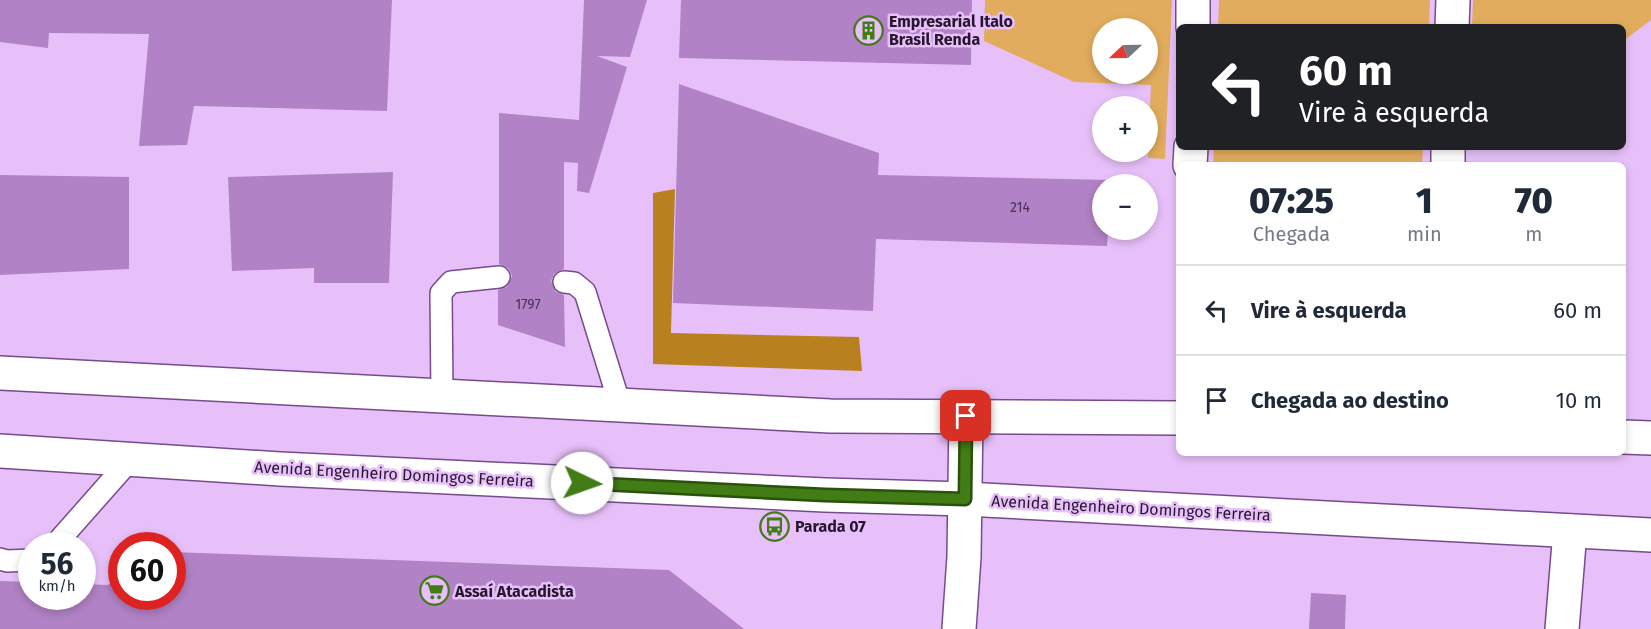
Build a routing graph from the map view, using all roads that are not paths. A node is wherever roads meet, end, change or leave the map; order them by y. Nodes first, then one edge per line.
1 (1193, 0) edge
2 (1453, 0) edge
3 (1193, 24) edge
4 (1452, 24) edge
5 (499, 277) dead end
6 (564, 282) dead end
7 (0, 373) edge
8 (442, 396) junction
9 (620, 405) junction
10 (966, 416) junction
11 (1176, 418) edge
12 (1626, 437) edge
13 (1651, 438) edge
14 (0, 452) edge
15 (130, 460) junction
16 (965, 499) junction
17 (1570, 531) junction
18 (66, 532) edge
19 (1651, 536) edge
20 (0, 559) edge
21 (18, 561) edge
22 (959, 629) edge
23 (1562, 629) edge

1 - 3 main road
2 - 4 main road
5 - 8 lane
6 - 9 lane
7 - 8 main road
8 - 9 main road
9 - 10 main road
10 - 11 main road
10 - 16 main road
12 - 13 main road
14 - 15 main road, Avenida Engenheiro Domingos Ferreira
15 - 16 main road, Avenida Engenheiro Domingos Ferreira
15 - 18 lane
16 - 17 main road, Avenida Engenheiro Domingos Ferreira
16 - 22 main road
17 - 19 main road, Avenida Engenheiro Domingos Ferreira
17 - 23 main road
20 - 21 lane

